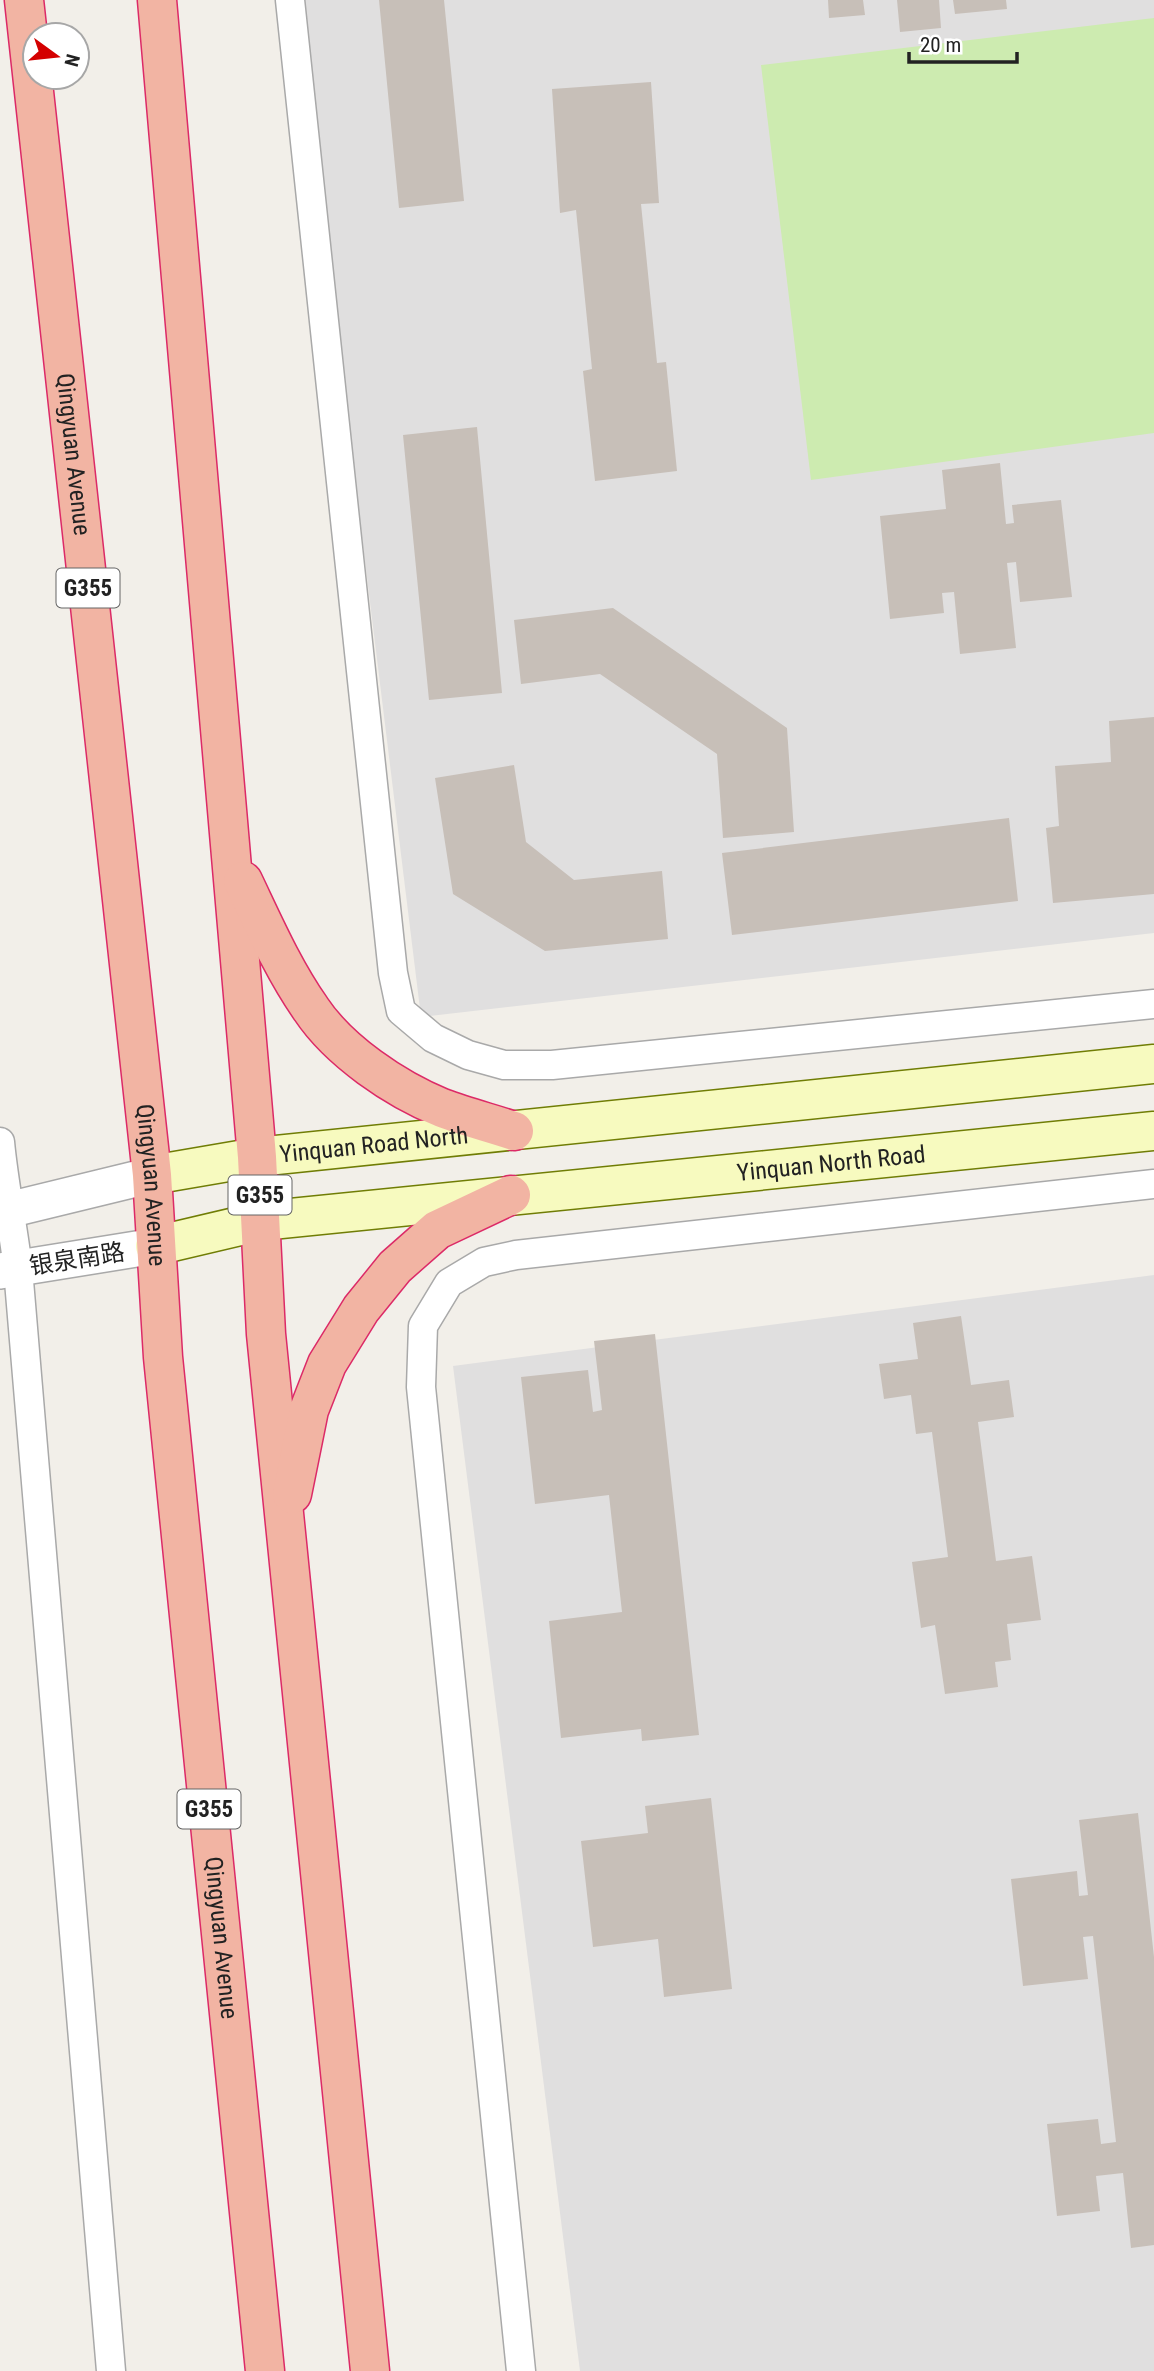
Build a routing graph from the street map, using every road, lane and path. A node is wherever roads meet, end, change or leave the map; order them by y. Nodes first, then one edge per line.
1 (24, 0) edge
2 (157, 0) edge
3 (290, 0) edge
4 (232, 859) junction
5 (1154, 1004) edge
6 (1154, 1064) edge
7 (1154, 1130) edge
8 (514, 1131) junction
9 (0, 1142) edge
10 (257, 1157) junction
11 (152, 1175) junction
12 (1154, 1184) edge
13 (511, 1195) junction
14 (5, 1211) edge
15 (261, 1221) junction
16 (155, 1246) junction
17 (9, 1270) edge
18 (284, 1531) junction
19 (111, 2371) edge
20 (265, 2371) edge
21 (370, 2371) edge
22 (521, 2371) edge

1 - 11 highway, Qingyuan Avenue / G355
2 - 4 highway, G355
3 - 5 street
4 - 8 highway
4 - 10 highway, G355
6 - 8 main road
7 - 13 main road, Yinquan North Road
8 - 10 main road, Yinquan Road North
9 - 14 street
10 - 11 main road, Yinquan Road North
10 - 15 highway, G355
11 - 14 street
11 - 16 highway, Qingyuan Avenue / G355
12 - 22 street
13 - 15 main road
13 - 18 highway
14 - 17 street
15 - 16 main road
15 - 18 highway, G355
16 - 17 street, 银泉南路
16 - 20 highway, Qingyuan Avenue / G355
17 - 19 street
18 - 21 highway, G355

